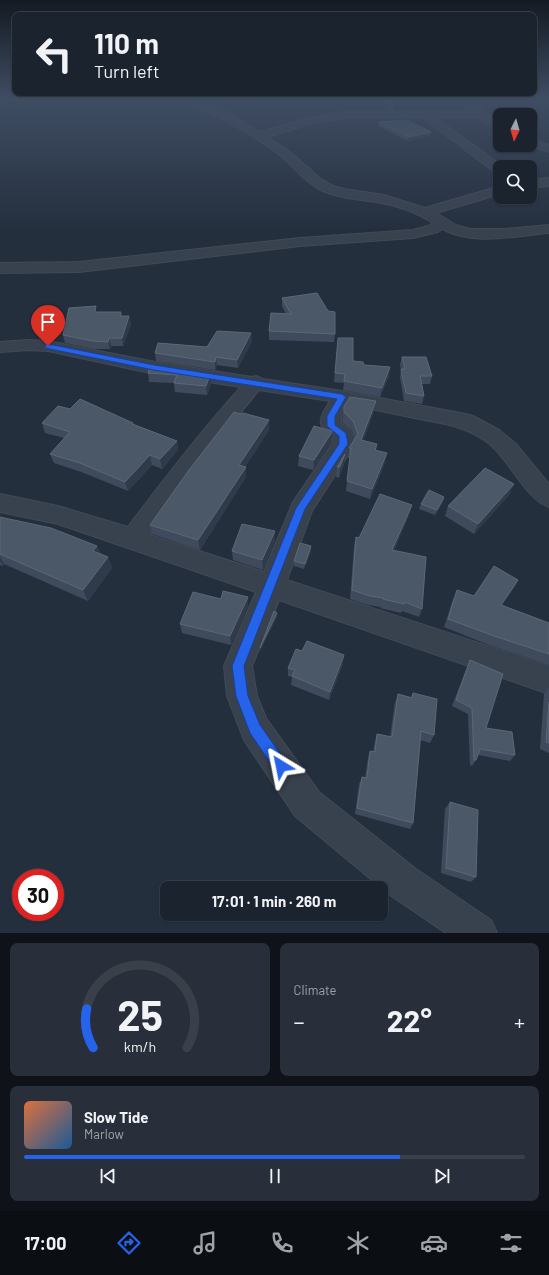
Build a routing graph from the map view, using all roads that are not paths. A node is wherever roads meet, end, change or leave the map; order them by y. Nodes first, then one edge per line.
1 (268, 143) edge
2 (462, 143) edge
3 (537, 145) edge
4 (549, 149) edge
5 (493, 165) edge
6 (549, 182) edge
7 (537, 183) edge
8 (493, 192) edge
9 (425, 212) junction
10 (442, 224) junction
11 (549, 229) edge
12 (0, 268) edge
13 (0, 347) edge
14 (256, 382) junction
15 (342, 397) junction
16 (549, 498) edge
17 (0, 503) edge
18 (133, 539) junction
19 (271, 587) junction
20 (549, 680) edge
21 (478, 933) edge

1 - 9 street
2 - 5 street
3 - 4 street
6 - 7 street
8 - 9 street
9 - 10 street
10 - 11 street
10 - 12 street
13 - 14 street
14 - 15 street
14 - 18 street
15 - 16 street
15 - 19 street
17 - 18 street
18 - 19 street
19 - 20 street
19 - 21 street

